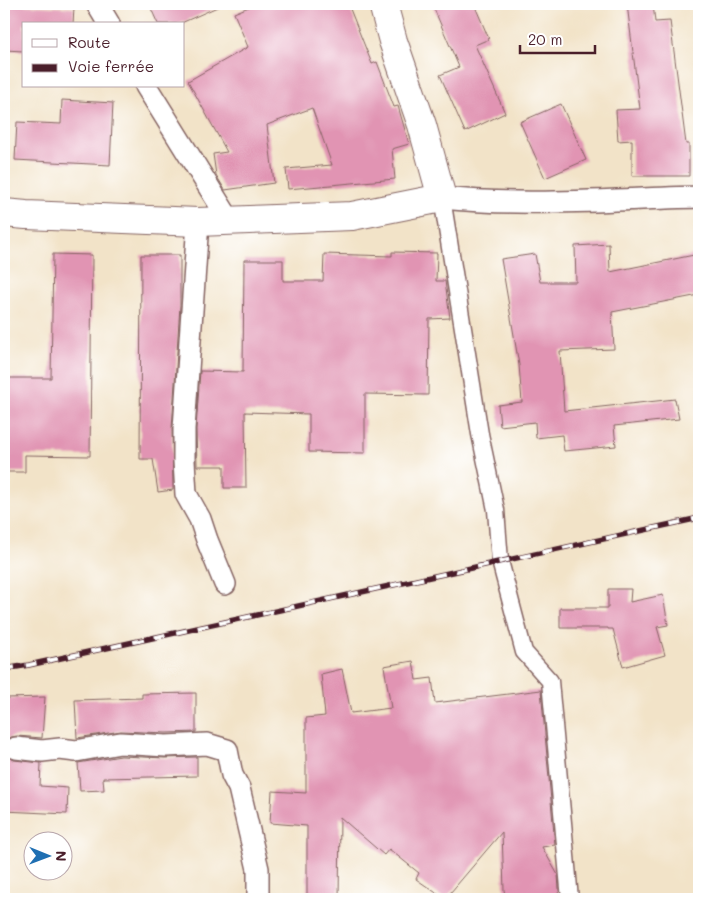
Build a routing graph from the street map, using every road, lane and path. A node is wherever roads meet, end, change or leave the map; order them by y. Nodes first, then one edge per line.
1 (97, 4) edge
2 (382, 4) edge
3 (108, 22) edge
4 (147, 88) edge
5 (699, 197) edge
6 (442, 198) junction
7 (4, 213) edge
8 (230, 221) junction
9 (198, 222) junction
10 (225, 584) dead end
11 (16, 748) dead end
12 (258, 899) edge
13 (570, 899) edge

1 - 3 street
2 - 6 street
4 - 8 street
5 - 6 street
6 - 8 street
6 - 13 street
7 - 9 street
8 - 9 street
9 - 10 street
11 - 12 street

